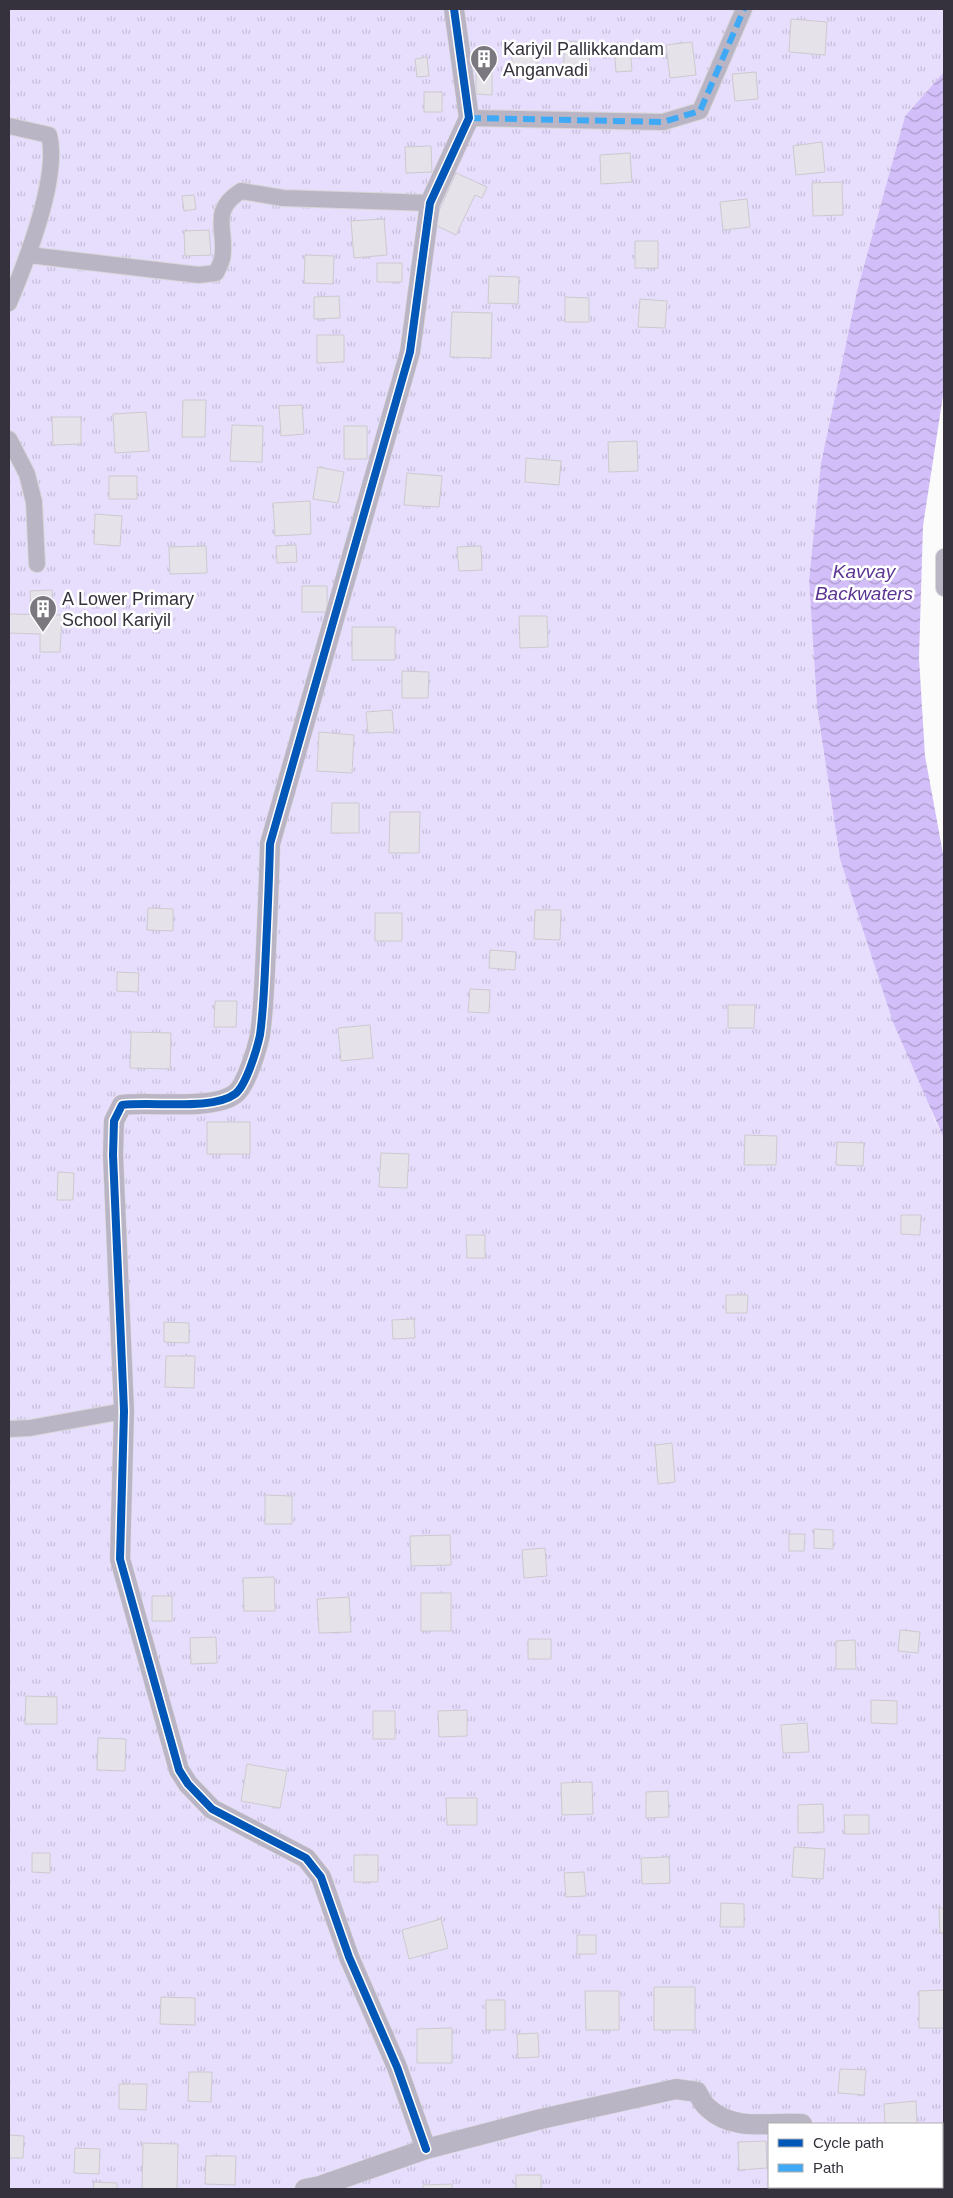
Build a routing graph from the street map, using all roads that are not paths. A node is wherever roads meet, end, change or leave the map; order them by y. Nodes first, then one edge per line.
1 (454, 9) edge
2 (744, 9) edge
3 (469, 118) junction
4 (9, 126) edge
5 (430, 203) junction
6 (29, 255) junction
7 (9, 303) edge
8 (9, 439) edge
9 (944, 557) edge
10 (37, 564) dead end
11 (944, 588) edge
12 (124, 1411) junction
13 (9, 1429) edge
14 (768, 2124) edge
15 (426, 2148) junction
16 (305, 2189) edge

1 - 3 street
2 - 3 street
3 - 5 street
4 - 6 street
5 - 6 street
5 - 12 street
6 - 7 street
8 - 10 street
9 - 11 street
12 - 13 street
12 - 15 street
14 - 15 street
15 - 16 street

